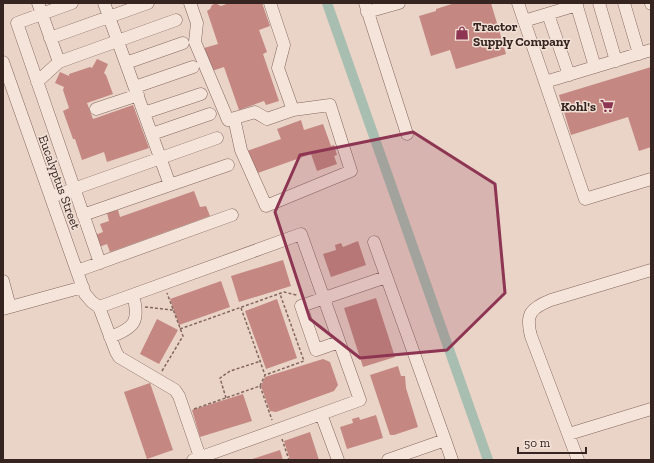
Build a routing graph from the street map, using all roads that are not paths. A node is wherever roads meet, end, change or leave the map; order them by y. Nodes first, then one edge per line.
1 (72, 3) edge
2 (104, 3) edge
3 (148, 3) edge
4 (190, 3) edge
5 (270, 3) edge
6 (398, 3) edge
7 (518, 3) edge
8 (599, 3) edge
9 (624, 3) edge
10 (576, 4) edge
11 (40, 8) edge
12 (366, 8) edge
13 (548, 14) junction
14 (109, 17) junction
15 (176, 20) dead end
16 (524, 21) junction
17 (50, 38) junction
18 (118, 40) junction
19 (183, 43) dead end
20 (651, 50) edge
21 (639, 54) junction
22 (616, 61) junction
23 (3, 62) edge
24 (59, 62) junction
25 (126, 62) junction
26 (192, 67) dead end
27 (595, 67) junction
28 (569, 75) junction
29 (37, 82) junction
30 (545, 82) junction
31 (136, 91) junction
32 (201, 94) dead end
33 (96, 109) dead end
34 (293, 110) junction
35 (144, 113) junction
36 (210, 114) dead end
37 (234, 118) junction
38 (152, 134) junction
39 (408, 134) dead end
40 (217, 138) dead end
41 (160, 157) junction
42 (228, 165) dead end
43 (651, 179) edge
44 (170, 185) junction
45 (74, 189) junction
46 (51, 197) junction
47 (83, 215) junction
48 (232, 216) dead end
49 (374, 242) dead end
50 (100, 263) junction
51 (651, 270) edge
52 (77, 271) junction
53 (386, 278) junction
54 (3, 281) edge
55 (83, 287) junction
56 (324, 299) junction
57 (135, 300) junction
58 (99, 307) junction
59 (6, 308) edge
60 (110, 337) junction
61 (339, 342) junction
62 (651, 409) edge
63 (321, 414) junction
64 (569, 434) junction
65 (445, 440) junction
66 (198, 459) edge
67 (338, 460) edge
68 (388, 460) edge
69 (452, 460) edge
70 (578, 460) edge

1 - 11 street
2 - 14 street
3 - 14 street
4 - 37 street
5 - 34 street
6 - 12 street
7 - 16 street
8 - 22 street
9 - 21 street
10 - 13 street
10 - 27 street
11 - 17 street
11 - 29 street
12 - 39 street
13 - 16 street
13 - 28 street
14 - 17 street
14 - 18 street
15 - 18 street
16 - 30 street
17 - 24 street
18 - 24 street
18 - 25 street
19 - 25 street
20 - 21 street
21 - 22 street
22 - 27 street
23 - 46 street, Eucalyptus Street
24 - 29 street
25 - 31 street
26 - 31 street
27 - 28 street
28 - 30 street
29 - 45 street
30 - 43 street
31 - 33 street
31 - 35 street
32 - 35 street
34 - 37 street
34 - 37 street
35 - 38 street
36 - 38 street
38 - 41 street
40 - 41 street
41 - 44 street
41 - 45 street
42 - 44 street
44 - 47 street
45 - 46 street
45 - 47 street
46 - 52 street, Eucalyptus Street
47 - 50 street
48 - 50 street
49 - 53 street
50 - 52 street
51 - 64 street
52 - 55 street, Eucalyptus Street
53 - 56 street
53 - 65 street
54 - 59 street
55 - 58 street, Eucalyptus Street
55 - 59 street
56 - 57 street
56 - 61 street
56 - 61 street
57 - 58 street
57 - 60 street
58 - 60 street
60 - 66 street
61 - 63 street
62 - 64 street
63 - 66 street
63 - 67 street
64 - 70 street
65 - 68 street
65 - 69 street

